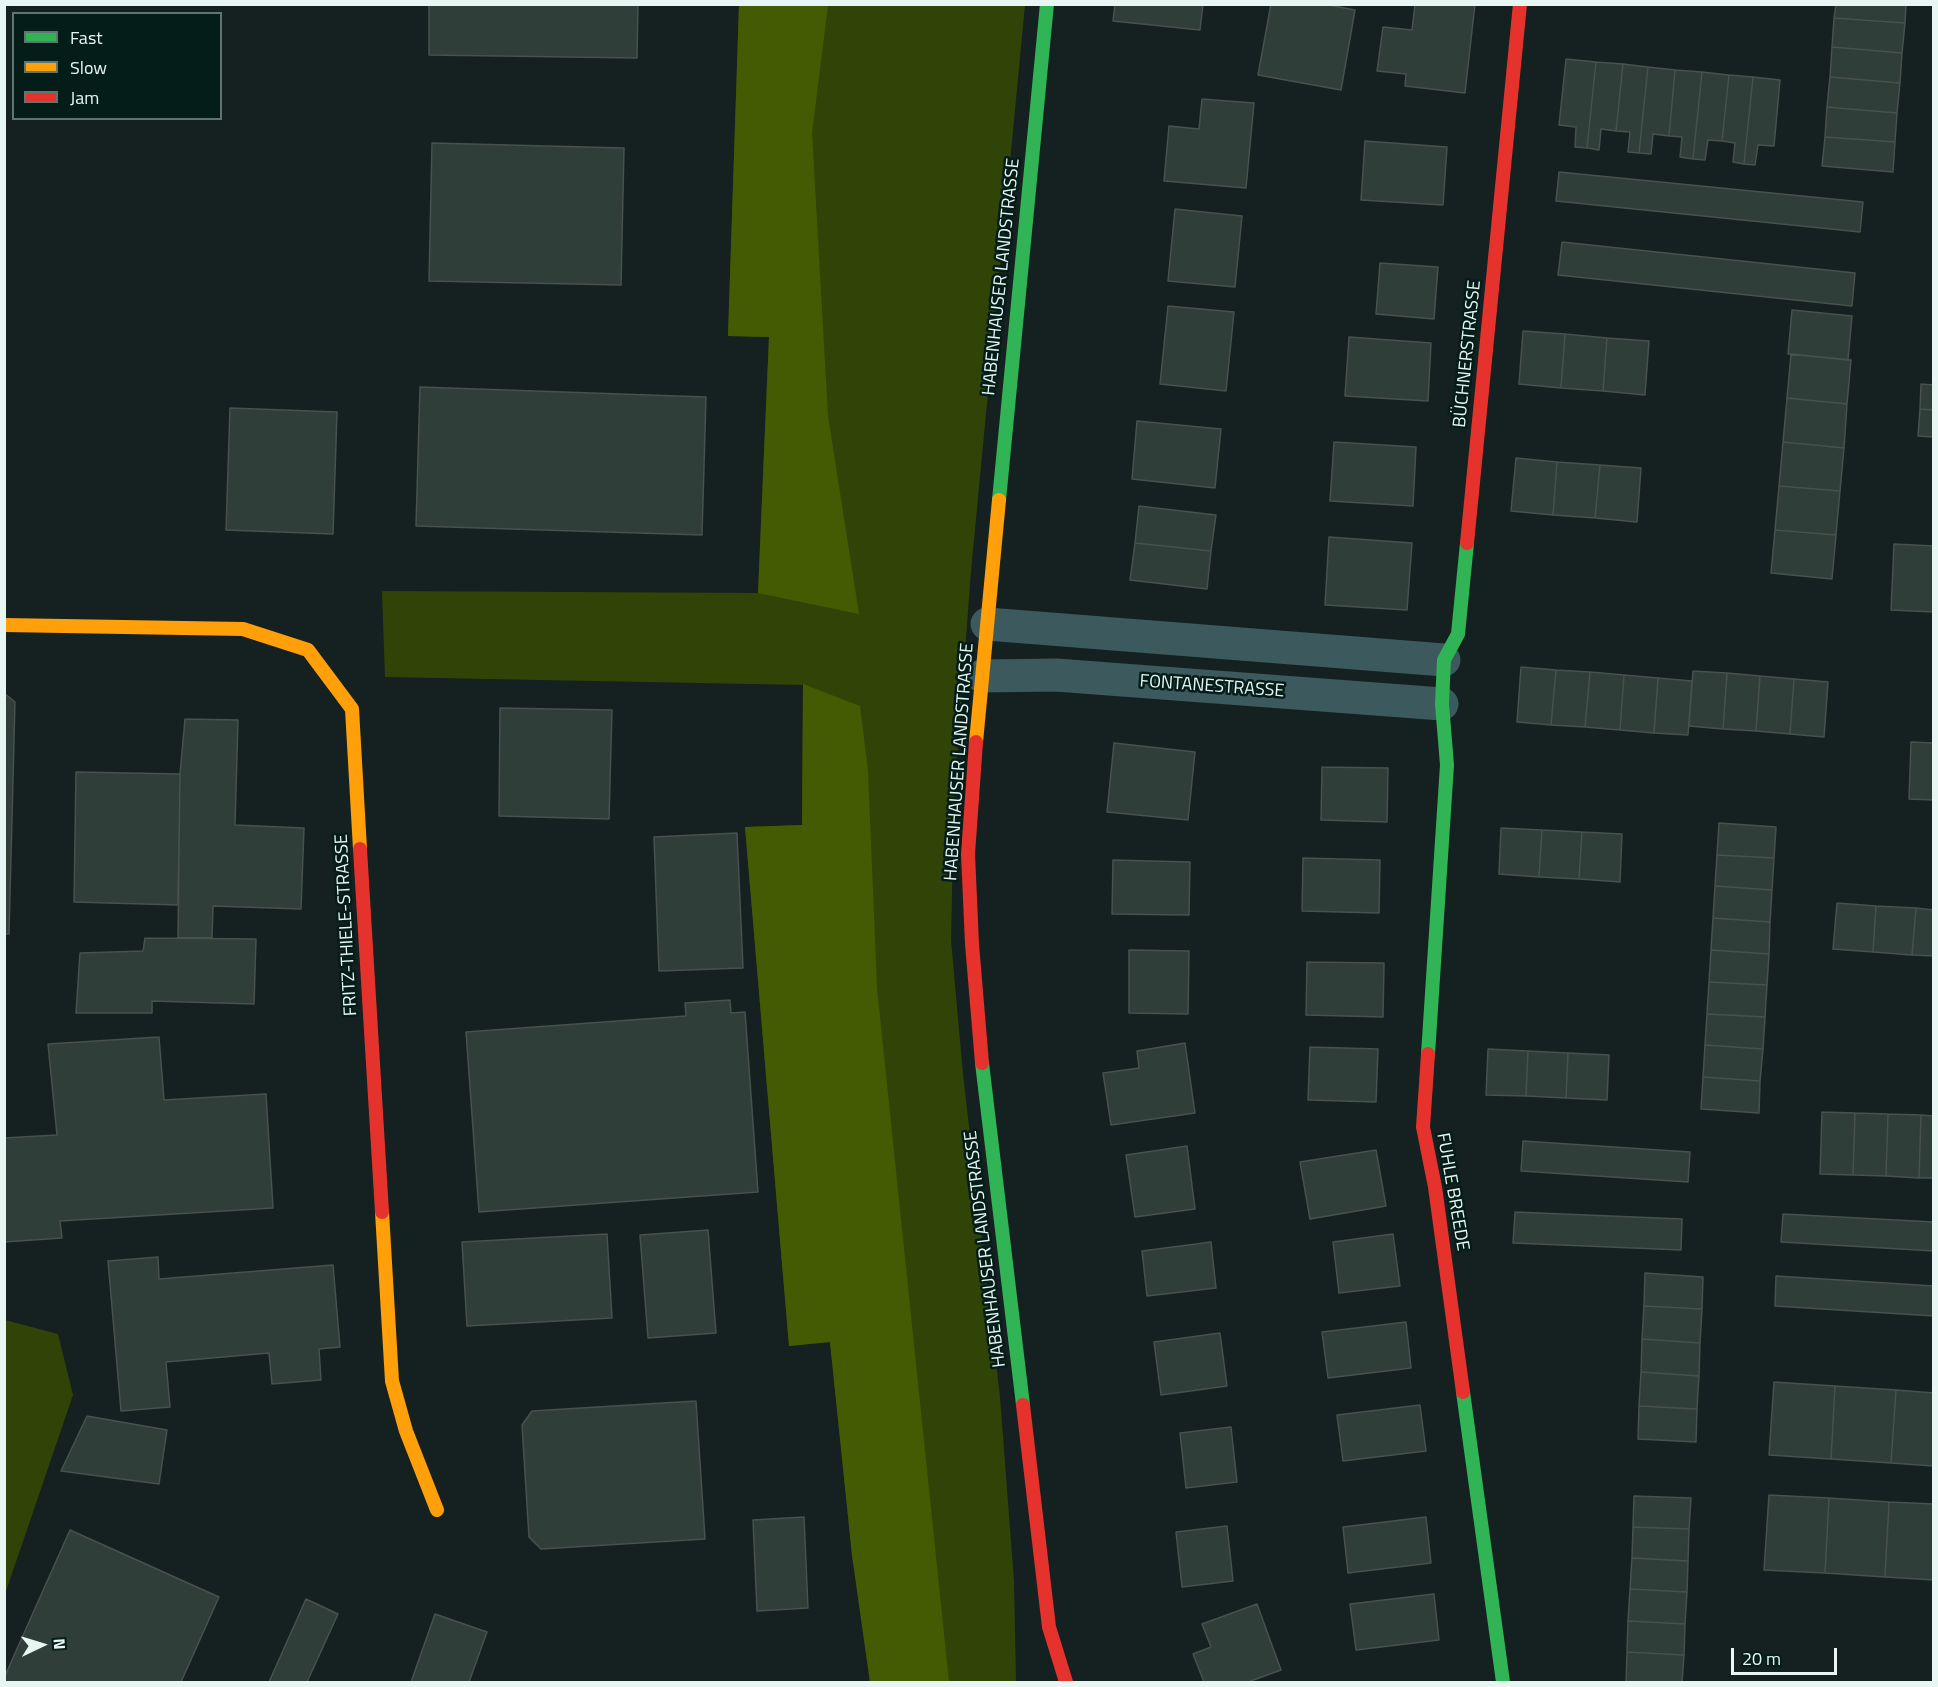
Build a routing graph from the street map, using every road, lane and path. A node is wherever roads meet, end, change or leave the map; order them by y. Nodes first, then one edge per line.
1 (1047, 4) edge
2 (1520, 4) edge
3 (987, 624) junction
4 (4, 625) edge
5 (1444, 660) junction
6 (982, 676) junction
7 (1442, 704) junction
8 (437, 1510) dead end
9 (1049, 1627) junction
10 (1044, 1660) dead end
11 (1066, 1683) edge
12 (1503, 1683) edge

1 - 3 street, HABENHAUSER LANDSTRASSE
2 - 5 street, BÜCHNERSTRASSE
3 - 5 street
3 - 6 street, HABENHAUSER LANDSTRASSE
4 - 8 street, FRITZ-THIELE-STRASSE
5 - 7 street, BÜCHNERSTRASSE
6 - 7 street, FONTANESTRASSE
6 - 9 street, HABENHAUSER LANDSTRASSE
7 - 12 street, FUHLE BREEDE
9 - 10 street, HABENHAUSER LANDSTRASSE
9 - 11 street, HABENHAUSER LANDSTRASSE

